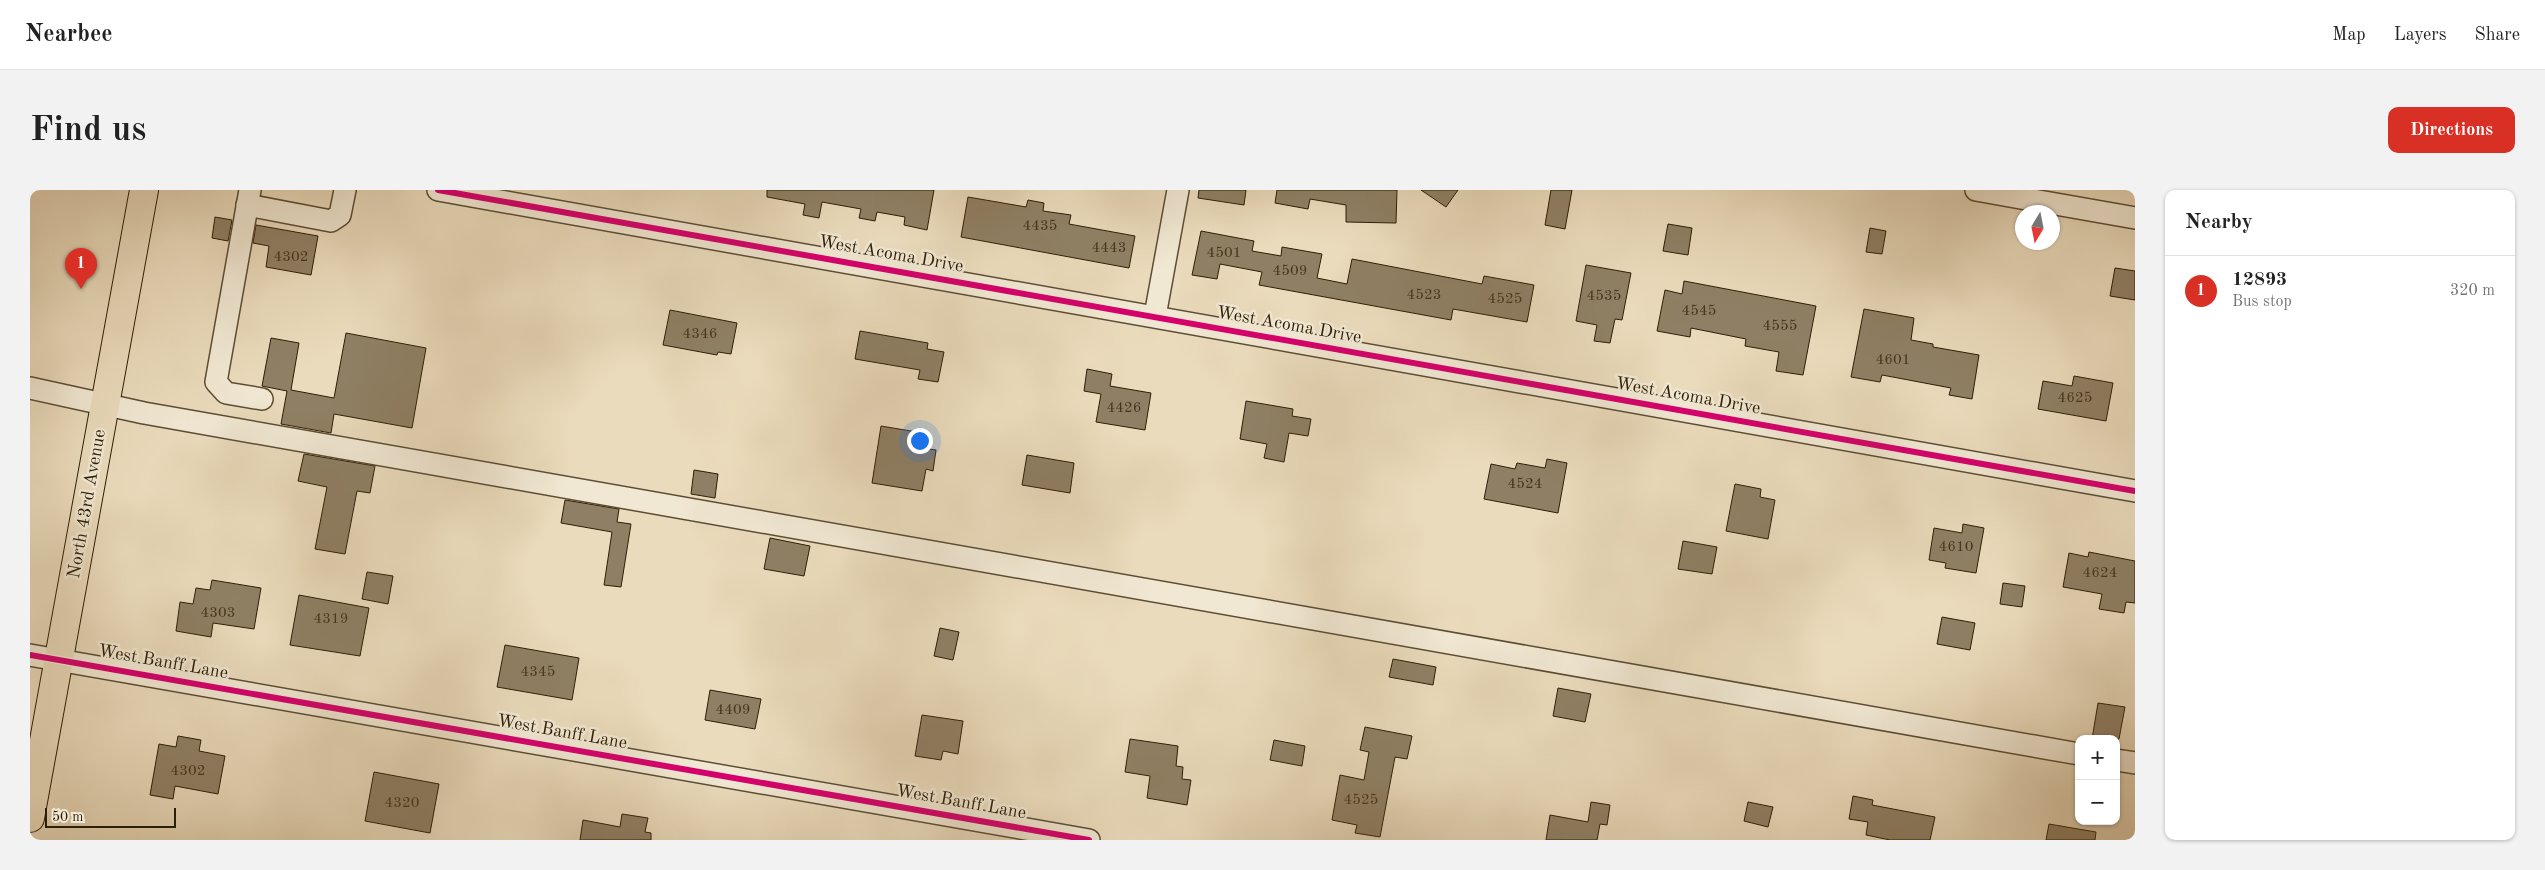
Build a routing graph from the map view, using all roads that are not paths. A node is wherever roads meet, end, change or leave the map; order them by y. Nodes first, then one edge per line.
1 (144, 190) edge
2 (345, 190) edge
3 (438, 190) edge
4 (1178, 190) edge
5 (1976, 190) edge
6 (249, 198) edge
7 (2135, 218) edge
8 (1155, 316) junction
9 (30, 388) edge
10 (262, 399) dead end
11 (105, 404) junction
12 (2135, 491) edge
13 (30, 655) edge
14 (58, 659) junction
15 (2075, 753) edge
16 (2120, 761) edge
17 (2135, 764) edge
18 (30, 818) edge
19 (1089, 840) edge

1 - 11 main road, North 43rd Avenue
2 - 6 street
3 - 8 street, West Acoma Drive
4 - 8 street
5 - 7 street
6 - 10 street
8 - 12 street, West Acoma Drive
9 - 11 street
11 - 14 main road, North 43rd Avenue
11 - 15 street
13 - 14 street, West Banff Lane
14 - 18 main road, North 43rd Avenue
14 - 19 street, West Banff Lane
16 - 17 street

